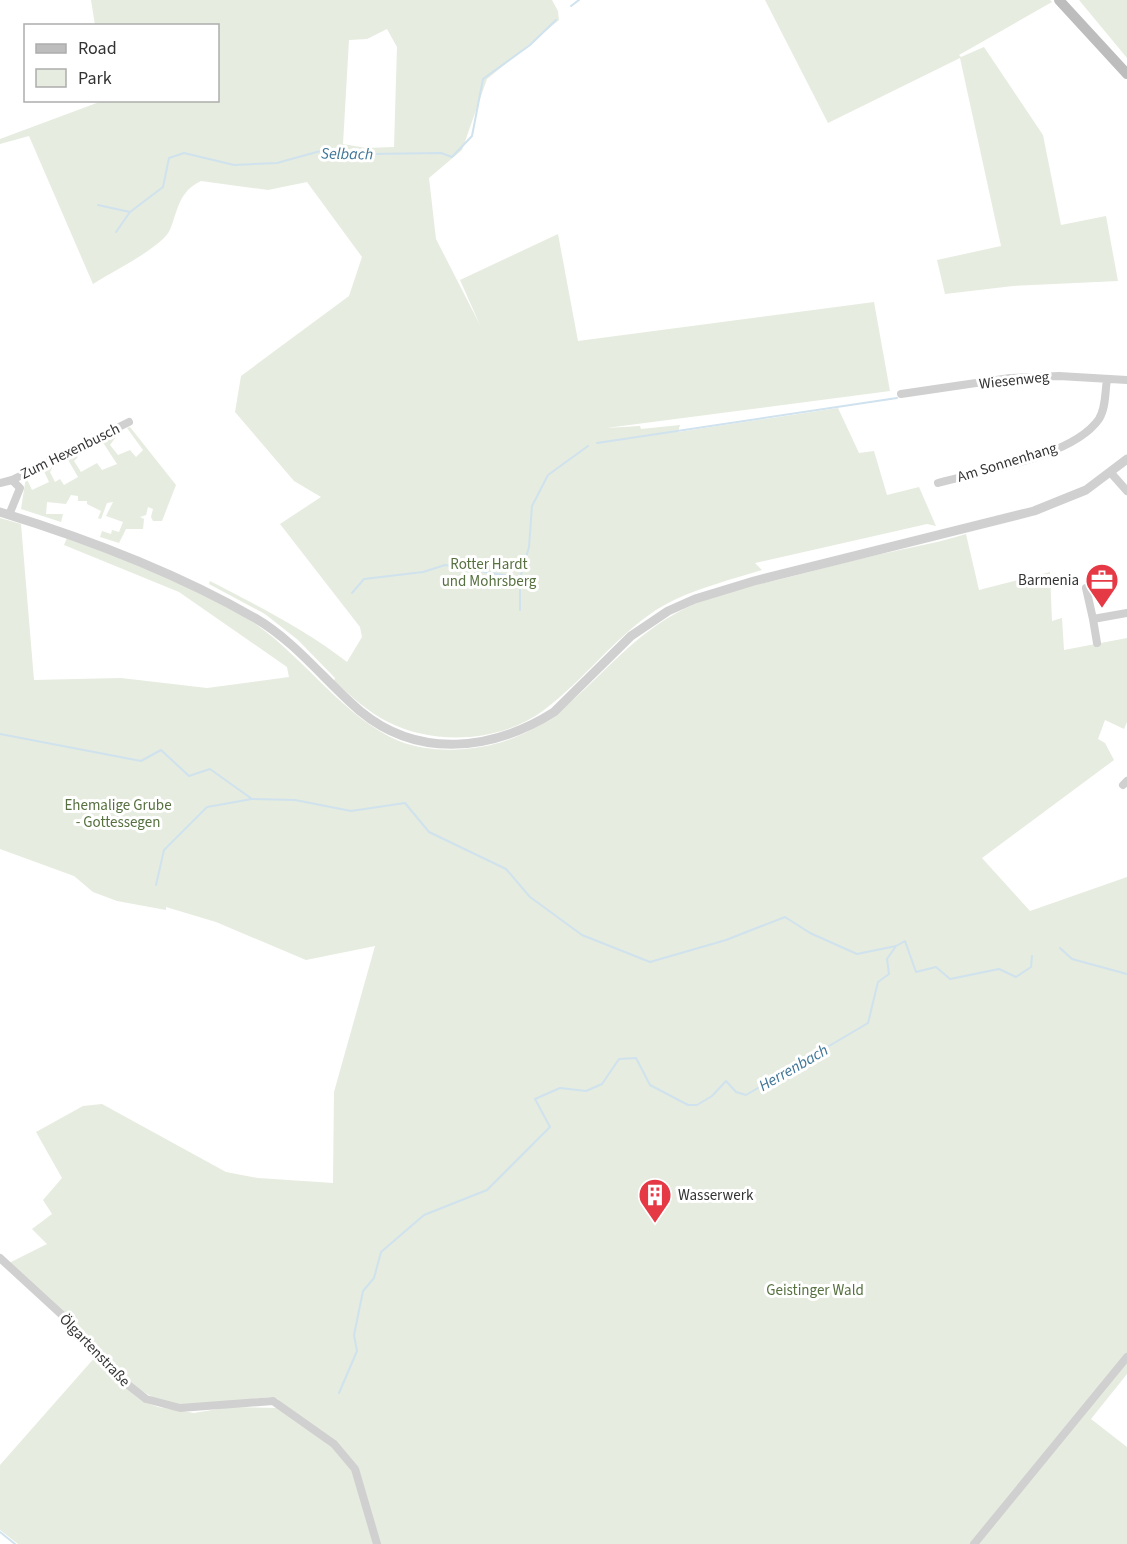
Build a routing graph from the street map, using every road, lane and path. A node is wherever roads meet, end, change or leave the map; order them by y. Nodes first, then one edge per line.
1 (1059, 0) edge
2 (1127, 74) edge
3 (1107, 379) junction
4 (1127, 380) edge
5 (901, 394) dead end
6 (129, 422) dead end
7 (1127, 459) edge
8 (1111, 473) junction
9 (12, 480) junction
10 (0, 483) edge
11 (938, 483) dead end
12 (1127, 491) edge
13 (4, 514) edge
14 (1086, 588) dead end
15 (1127, 612) edge
16 (1093, 619) junction
17 (1097, 643) dead end
18 (0, 1258) edge
19 (1127, 1357) edge
20 (377, 1544) edge
21 (974, 1544) edge

1 - 2 main road
3 - 4 street, Wiesenweg
3 - 5 street, Wiesenweg
3 - 11 street, Am Sonnenhang
6 - 9 street, Zum Hexenbusch
7 - 8 street
8 - 12 street
8 - 13 street
9 - 10 street, Zum Hexenbusch
9 - 13 street, Zum Hexenbusch
14 - 16 street
15 - 16 street
16 - 17 street
18 - 20 street, Ölgartenstraße
19 - 21 street

